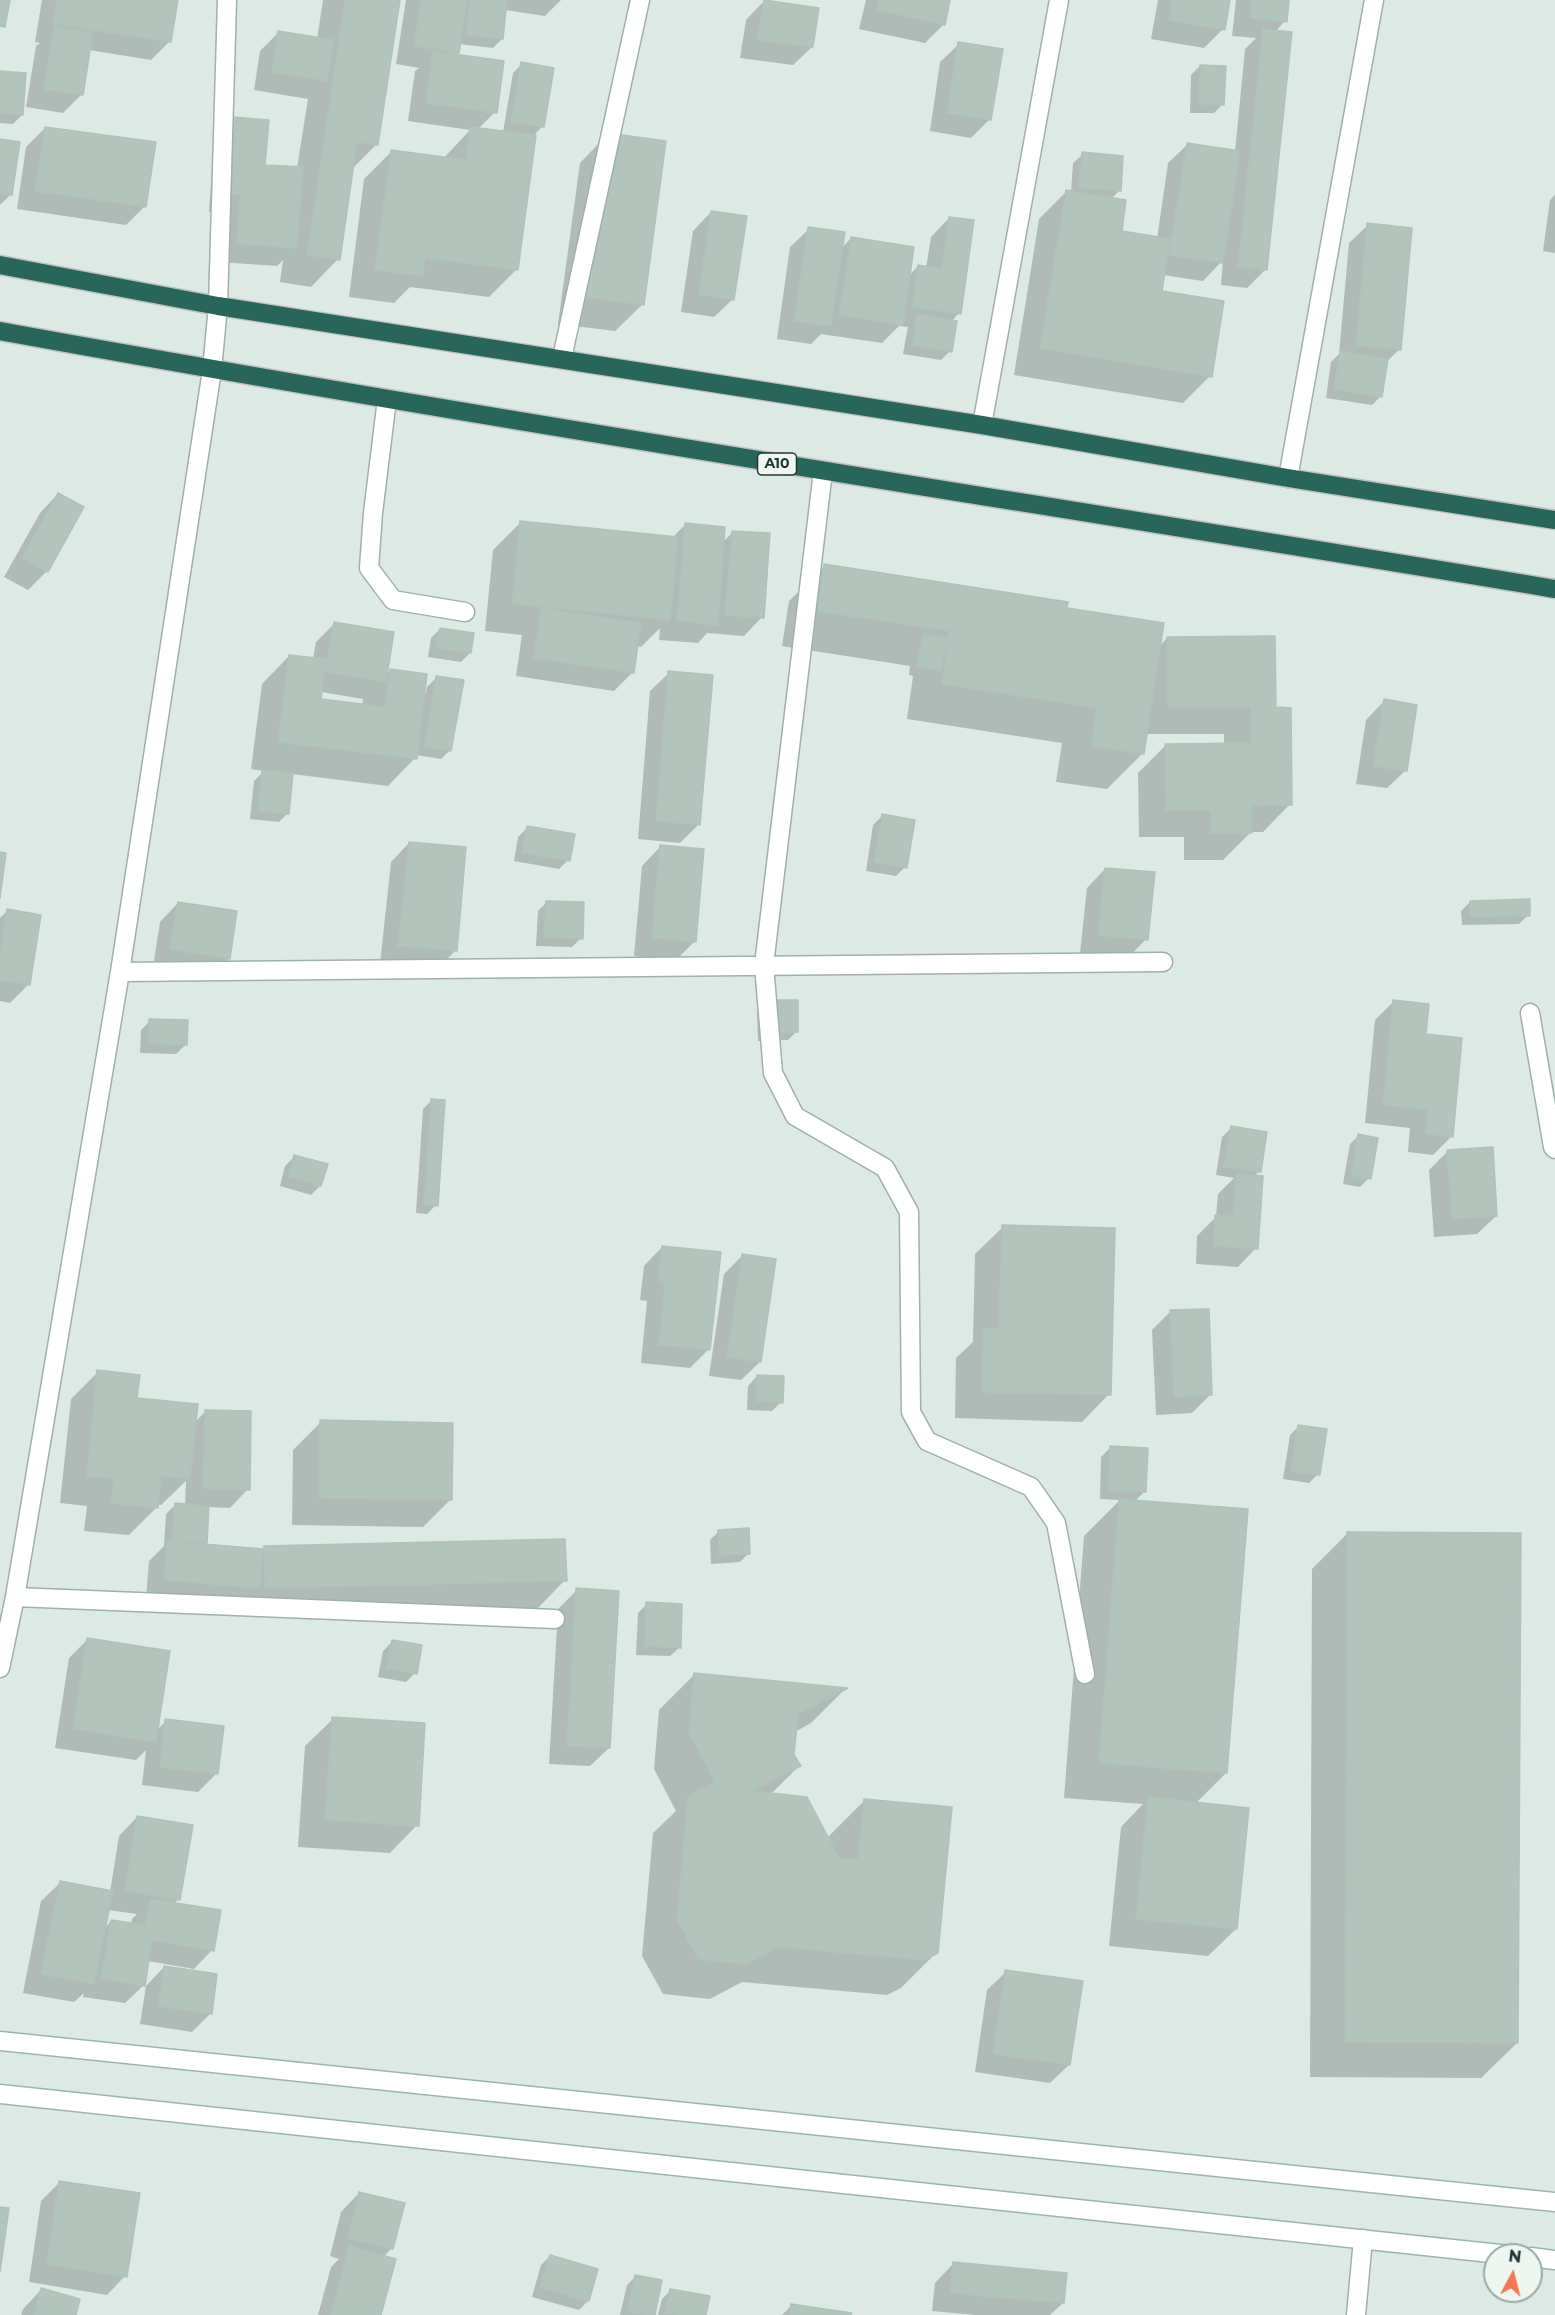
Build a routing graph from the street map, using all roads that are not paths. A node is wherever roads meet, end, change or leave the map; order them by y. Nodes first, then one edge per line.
1 (227, 0) edge
2 (640, 0) edge
3 (1059, 0) edge
4 (1374, 0) edge
5 (0, 265) edge
6 (218, 306) junction
7 (0, 331) edge
8 (562, 358) junction
9 (212, 370) junction
10 (387, 399) junction
11 (982, 425) junction
12 (823, 471) junction
13 (1288, 478) junction
14 (1555, 520) edge
15 (1555, 590) edge
16 (465, 612) dead end
17 (1163, 962) dead end
18 (764, 965) junction
19 (120, 972) junction
20 (1530, 1013) dead end
21 (1555, 1149) edge
22 (15, 1597) junction
23 (555, 1619) dead end
24 (0, 1668) edge
25 (1085, 1674) dead end
26 (0, 2041) edge
27 (0, 2094) edge
28 (1555, 2202) edge
29 (1363, 2239) junction
30 (1483, 2252) edge
31 (1356, 2315) edge

1 - 6 street
2 - 8 street
3 - 11 street
4 - 13 street
5 - 6 highway
6 - 8 highway
6 - 9 street
7 - 9 highway, A10
8 - 11 highway
9 - 10 highway, A10
9 - 19 street
10 - 12 highway, A10
10 - 16 street
11 - 13 highway
12 - 15 highway, A10
12 - 18 street
13 - 14 highway
17 - 18 street
18 - 19 street
18 - 25 street
19 - 22 street
20 - 21 street
22 - 23 street
22 - 24 street
26 - 28 street
27 - 29 street
29 - 30 street
29 - 31 street

